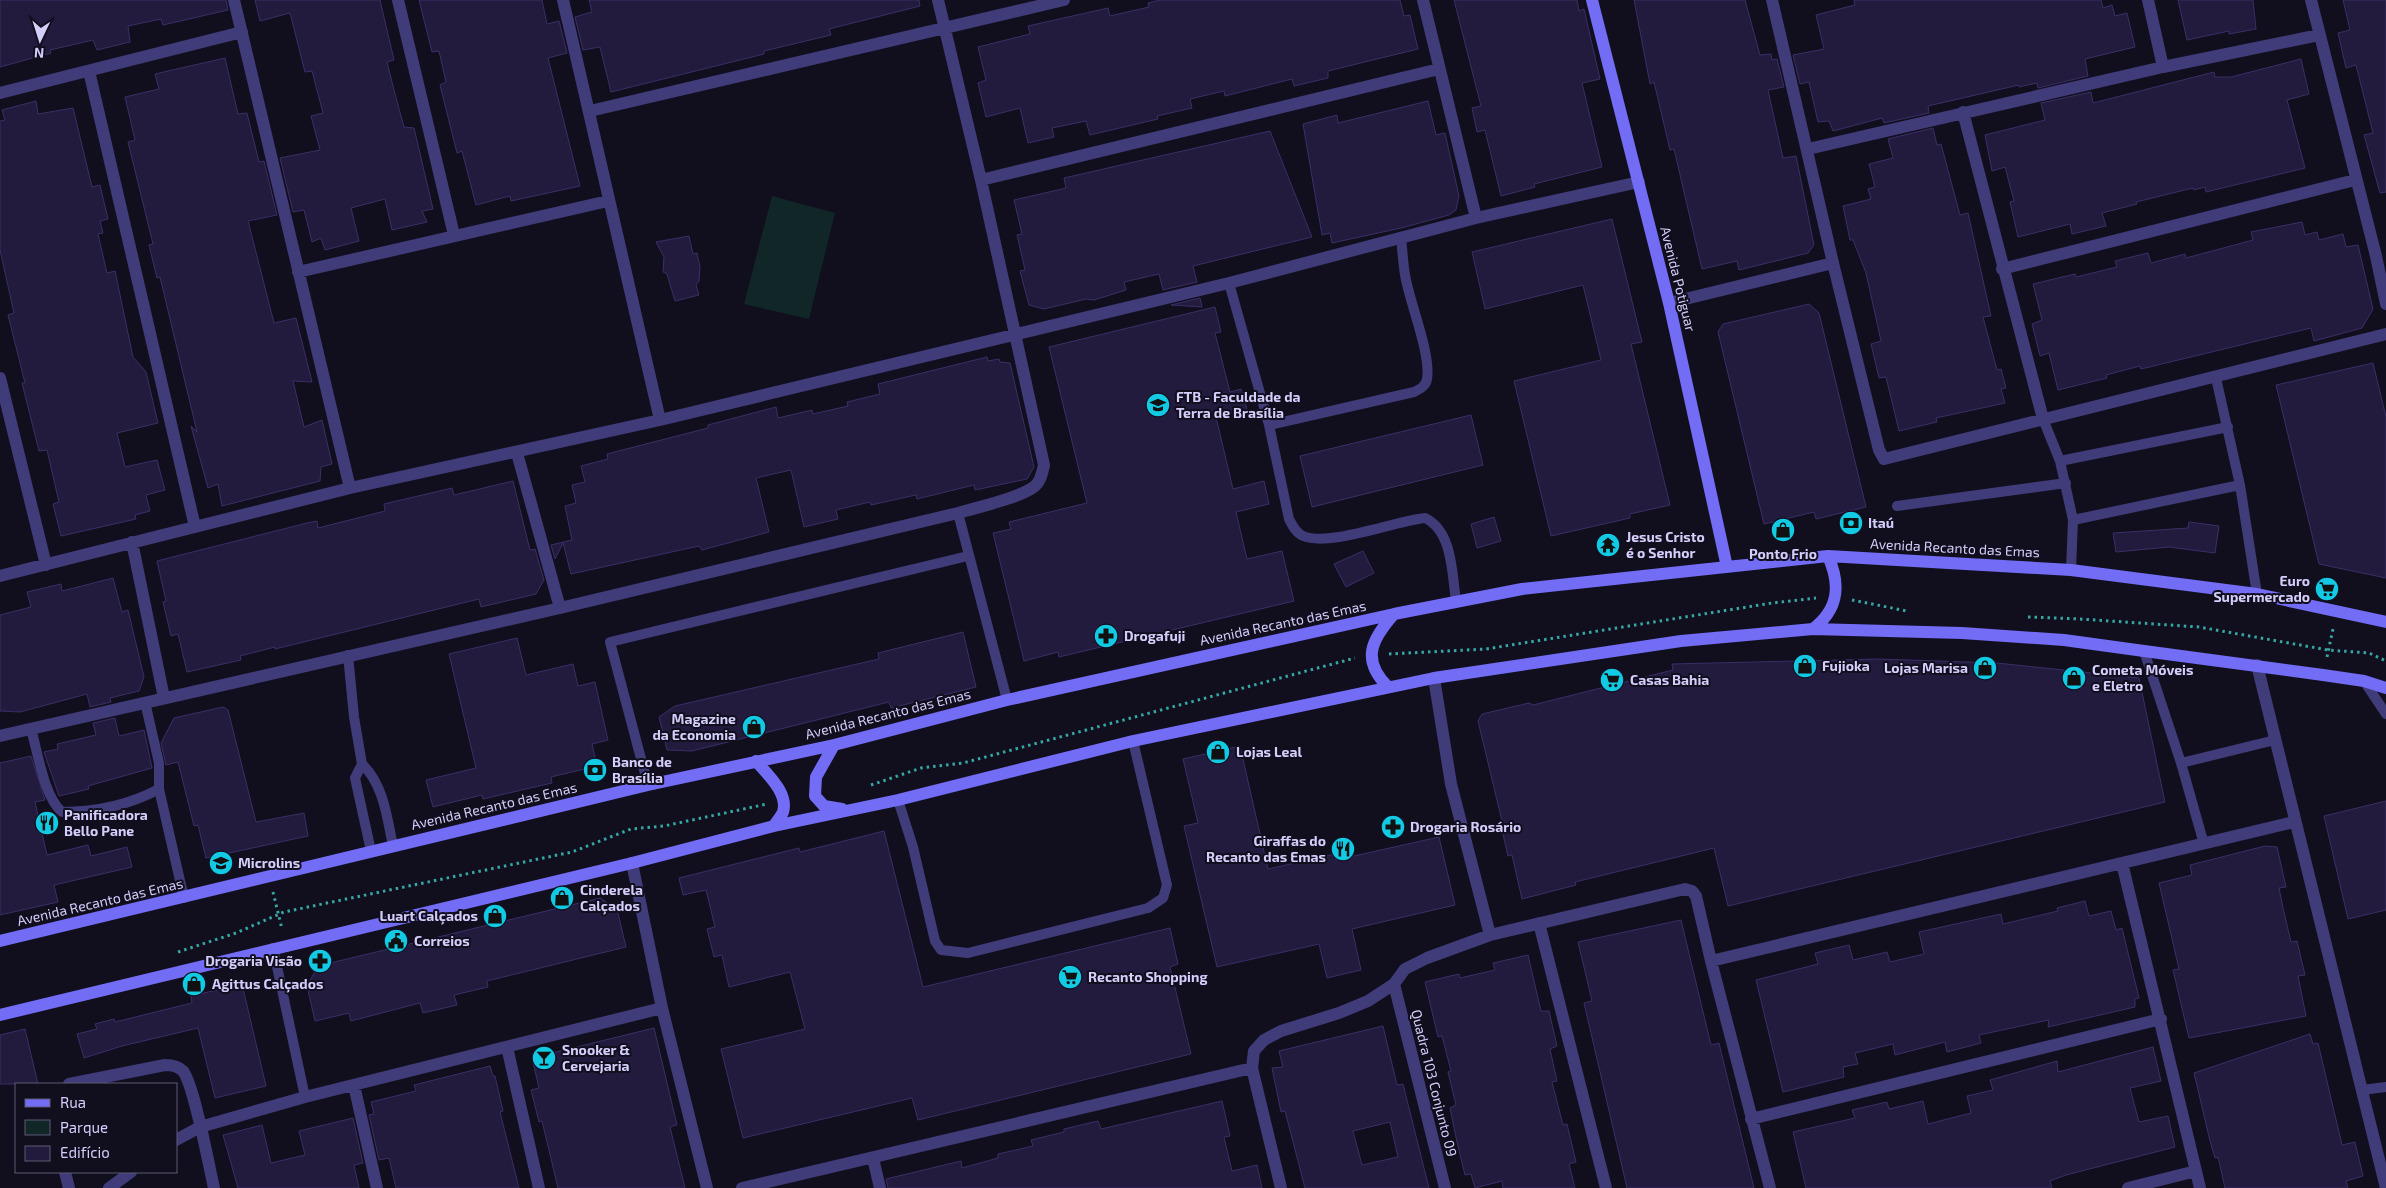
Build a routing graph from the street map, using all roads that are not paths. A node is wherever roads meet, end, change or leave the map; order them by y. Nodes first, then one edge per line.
1 (234, 0) edge
2 (398, 0) edge
3 (563, 0) edge
4 (938, 0) edge
5 (1064, 0) edge
6 (1423, 0) edge
7 (1592, 0) edge
8 (1772, 0) edge
9 (2148, 0) edge
10 (2311, 0) edge
11 (945, 28) junction
12 (242, 32) junction
13 (2319, 36) junction
14 (2163, 67) junction
15 (1439, 69) junction
16 (89, 71) junction
17 (0, 93) edge
18 (590, 111) junction
19 (1963, 112) junction
20 (1808, 149) junction
21 (981, 180) junction
22 (2355, 180) junction
23 (1638, 182) junction
24 (608, 201) junction
25 (1476, 218) junction
26 (454, 235) junction
27 (1401, 238) junction
28 (2381, 254) edge
29 (1833, 263) junction
30 (2002, 269) junction
31 (298, 272) junction
32 (1229, 283) junction
33 (1669, 303) junction
34 (2386, 304) edge
35 (1015, 333) junction
36 (2386, 334) edge
37 (0, 378) edge
38 (2216, 378) junction
39 (2043, 419) junction
40 (660, 420) junction
41 (1269, 425) junction
42 (2228, 427) junction
43 (517, 452) junction
44 (2060, 461) junction
45 (2066, 483) junction
46 (2240, 485) junction
47 (350, 488) junction
48 (1897, 506) dead end
49 (958, 513) junction
50 (2073, 520) junction
51 (194, 527) junction
52 (132, 542) junction
53 (968, 556) junction
54 (1828, 556) junction
55 (46, 565) junction
56 (1727, 567) junction
57 (2071, 570) junction
58 (0, 576) edge
59 (2258, 594) junction
60 (1456, 601) junction
61 (560, 608) junction
62 (1394, 614) junction
63 (2386, 622) edge
64 (1813, 629) junction
65 (2144, 651) junction
66 (348, 655) junction
67 (2257, 665) junction
68 (1434, 678) junction
69 (2364, 681) junction
70 (1388, 687) junction
71 (2386, 688) edge
72 (164, 698) junction
73 (1007, 700) junction
74 (145, 702) junction
75 (2386, 714) edge
76 (31, 729) junction
77 (0, 736) edge
78 (2275, 740) junction
79 (1133, 741) junction
80 (834, 745) junction
81 (756, 760) junction
82 (2181, 763) junction
83 (362, 764) junction
84 (648, 785) junction
85 (159, 789) junction
86 (898, 800) junction
87 (850, 811) junction
88 (2294, 822) junction
89 (774, 826) junction
90 (2204, 844) junction
91 (393, 846) junction
92 (371, 851) junction
93 (632, 863) junction
94 (2122, 863) junction
95 (184, 898) junction
96 (1538, 923) junction
97 (1490, 935) junction
98 (0, 941) edge
99 (273, 948) junction
100 (1711, 961) junction
101 (1394, 984) junction
102 (662, 1008) junction
103 (0, 1015) edge
104 (2161, 1019) junction
105 (507, 1047) junction
106 (1252, 1068) junction
107 (74, 1083) edge
108 (354, 1085) junction
109 (2386, 1087) edge
110 (2362, 1090) junction
111 (305, 1097) junction
112 (1751, 1119) junction
113 (200, 1127) junction
114 (178, 1139) edge
115 (873, 1158) junction
116 (2196, 1171) junction
117 (65, 1173) edge
118 (130, 1173) edge
119 (69, 1188) edge
120 (108, 1188) edge
121 (214, 1188) edge
122 (377, 1188) edge
123 (539, 1188) edge
124 (707, 1188) edge
125 (742, 1188) edge
126 (880, 1188) edge
127 (1281, 1188) edge
128 (1445, 1188) edge
129 (1606, 1188) edge
130 (1770, 1188) edge
131 (2128, 1188) edge
132 (2200, 1188) edge
133 (2386, 1188) edge

1 - 12 street
2 - 26 street
3 - 18 street
4 - 11 street
5 - 11 street
6 - 15 street
7 - 23 main road, Avenida Potiguar
8 - 20 street
9 - 14 street
10 - 13 street
11 - 18 street
11 - 21 street
12 - 16 street
12 - 31 street
13 - 14 street
13 - 22 street
14 - 19 street
15 - 21 street
15 - 25 street
16 - 17 street
16 - 51 street
18 - 24 street
19 - 20 street
19 - 30 street
20 - 29 street
21 - 35 street
22 - 28 street
22 - 30 street
23 - 25 street
23 - 33 main road, Avenida Potiguar
24 - 26 street
24 - 40 street
25 - 27 street
26 - 31 street
27 - 32 street
27 - 41 lane
28 - 34 street
29 - 33 street
29 - 39 street
30 - 39 street
31 - 47 street
32 - 35 street
32 - 41 lane
33 - 56 main road, Avenida Potiguar
35 - 40 street
35 - 49 street
36 - 38 street
37 - 55 street
38 - 39 street
38 - 42 lane
39 - 44 lane
40 - 43 street
41 - 60 lane
42 - 44 lane
42 - 46 lane
43 - 47 street
43 - 61 street
44 - 45 lane
45 - 48 lane
45 - 50 lane
46 - 50 lane
46 - 59 lane
47 - 51 street
49 - 53 lane
49 - 61 street
50 - 57 lane
51 - 52 street
52 - 55 street
52 - 72 street
53 - 73 lane
53 - 84 lane
54 - 56 main road, Avenida Recanto das Emas
54 - 57 main road, Avenida Recanto das Emas
54 - 64 main road
55 - 58 street
56 - 60 main road, Avenida Recanto das Emas
57 - 59 main road, Avenida Recanto das Emas
59 - 63 main road, Avenida Recanto das Emas
60 - 62 main road, Avenida Recanto das Emas
61 - 66 street
62 - 70 main road
62 - 73 main road, Avenida Recanto das Emas
64 - 65 main road
64 - 68 main road
65 - 67 main road
65 - 82 lane
66 - 72 street
66 - 83 lane
67 - 69 main road
67 - 78 street
68 - 70 main road
68 - 97 street
69 - 71 main road
69 - 75 lane
70 - 79 main road
72 - 74 street
73 - 80 main road, Avenida Recanto das Emas
74 - 76 street
74 - 85 lane
76 - 77 street
76 - 85 lane
78 - 82 lane
78 - 88 street
79 - 86 main road
79 - 86 lane
80 - 81 main road, Avenida Recanto das Emas
80 - 87 main road
81 - 84 main road, Avenida Recanto das Emas
81 - 89 main road
82 - 90 lane
83 - 91 lane
83 - 92 lane
84 - 91 main road, Avenida Recanto das Emas
85 - 95 lane
86 - 87 main road
87 - 89 main road
88 - 90 street
88 - 110 street
89 - 93 main road
90 - 94 street
91 - 92 main road, Avenida Recanto das Emas
92 - 95 main road, Avenida Recanto das Emas
93 - 99 main road
93 - 102 street
94 - 100 street
94 - 104 street
95 - 98 main road, Avenida Recanto das Emas
96 - 97 street
96 - 100 street
96 - 129 street
97 - 101 street
99 - 103 main road
99 - 111 lane
100 - 112 street
101 - 106 street
101 - 128 street, Quadra 103 Conjunto 09
102 - 105 street
102 - 124 street
104 - 112 street
104 - 116 street
105 - 108 street
105 - 123 street
106 - 115 street
106 - 127 street
107 - 113 street
108 - 111 street
108 - 122 street
109 - 110 lane
110 - 133 street
111 - 113 street
112 - 130 street
113 - 114 street
113 - 121 street
115 - 125 street
115 - 126 street
116 - 131 street
116 - 132 street
117 - 119 street
118 - 120 street

